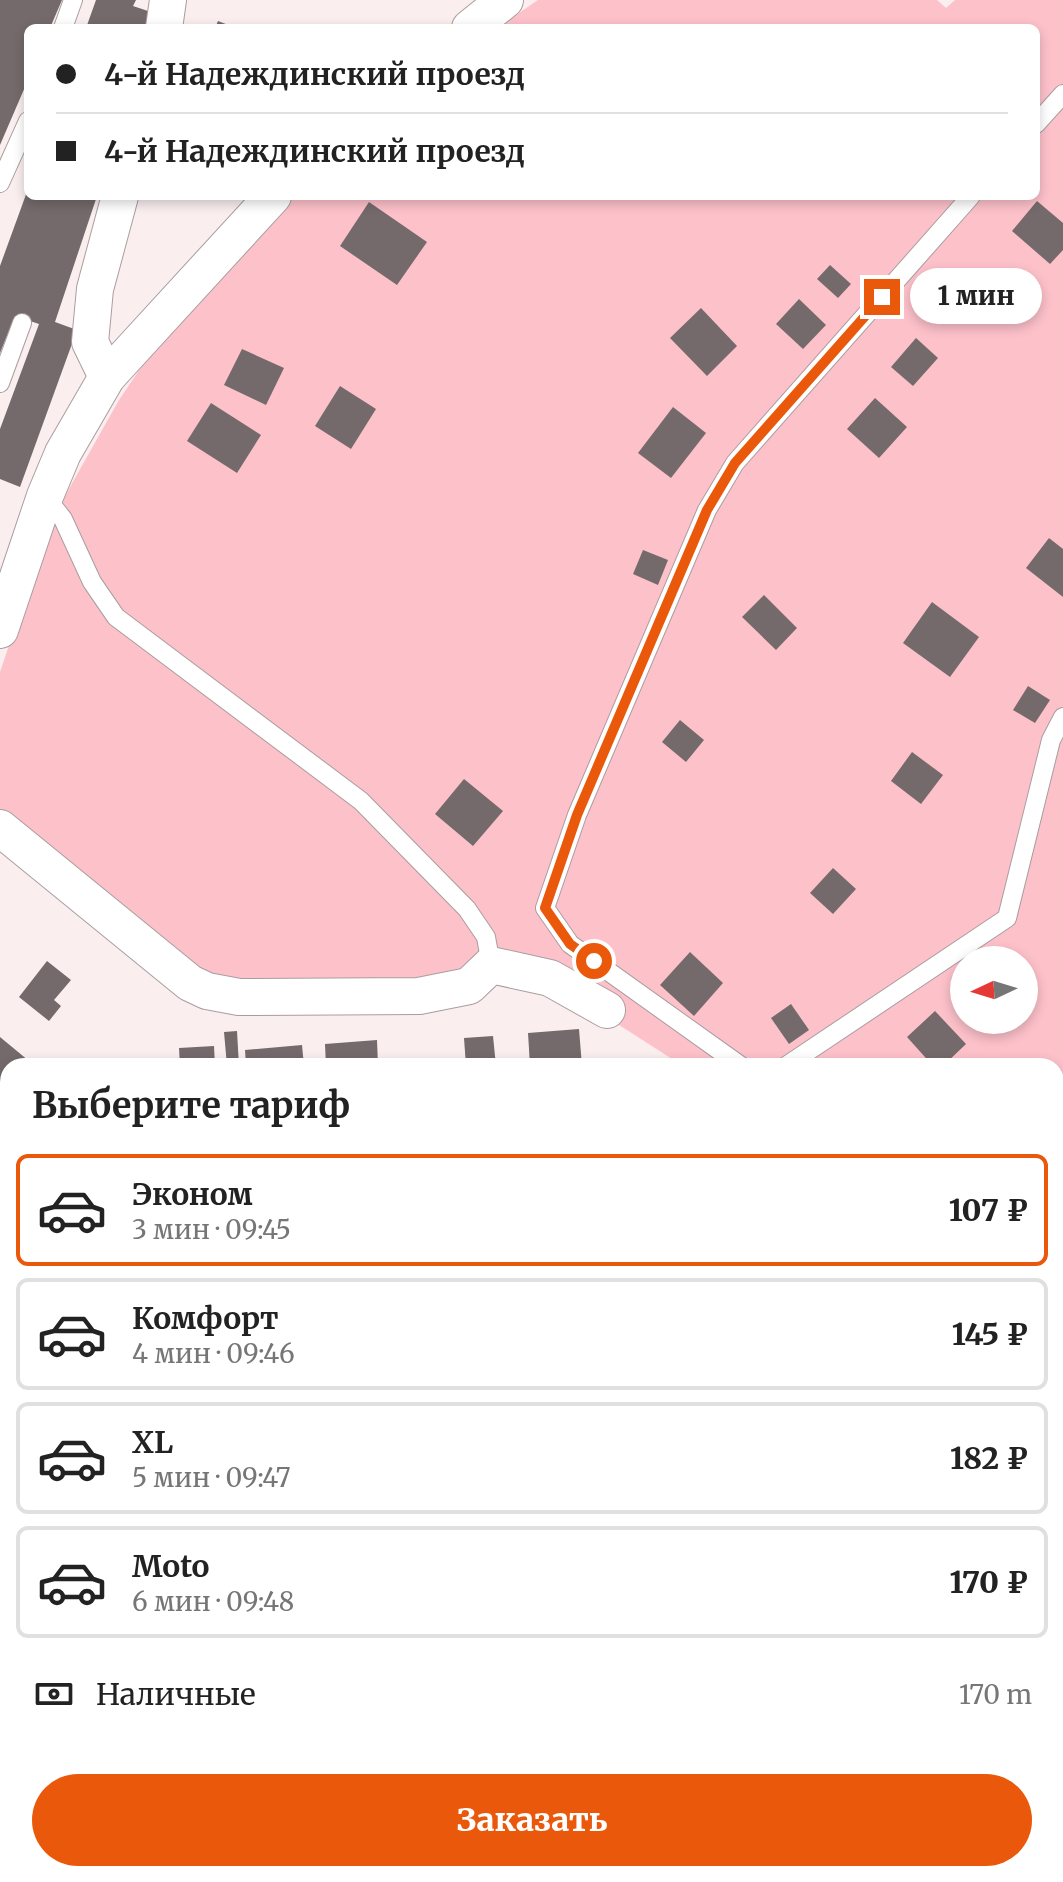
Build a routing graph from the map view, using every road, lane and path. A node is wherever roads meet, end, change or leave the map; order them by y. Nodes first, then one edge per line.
1 (73, 0) edge
2 (168, 0) edge
3 (505, 0) edge
4 (64, 24) edge
5 (165, 24) edge
6 (475, 24) edge
7 (1063, 94) edge
8 (1040, 120) edge
9 (24, 130) edge
10 (0, 183) edge
11 (119, 200) edge
12 (269, 200) edge
13 (967, 200) edge
14 (22, 323) dead end
15 (107, 377) junction
16 (0, 383) edge
17 (45, 496) junction
18 (0, 630) edge
19 (1063, 717) edge
20 (0, 828) edge
21 (491, 965) junction
22 (607, 1010) dead end
23 (730, 1058) edge
24 (798, 1058) edge

1 - 4 lane
2 - 5 street
3 - 6 street
7 - 8 lane
9 - 10 lane
11 - 15 street
12 - 15 street
13 - 23 lane
14 - 16 lane
15 - 17 street
17 - 18 street
17 - 21 lane
19 - 24 lane
20 - 21 street
21 - 22 street

